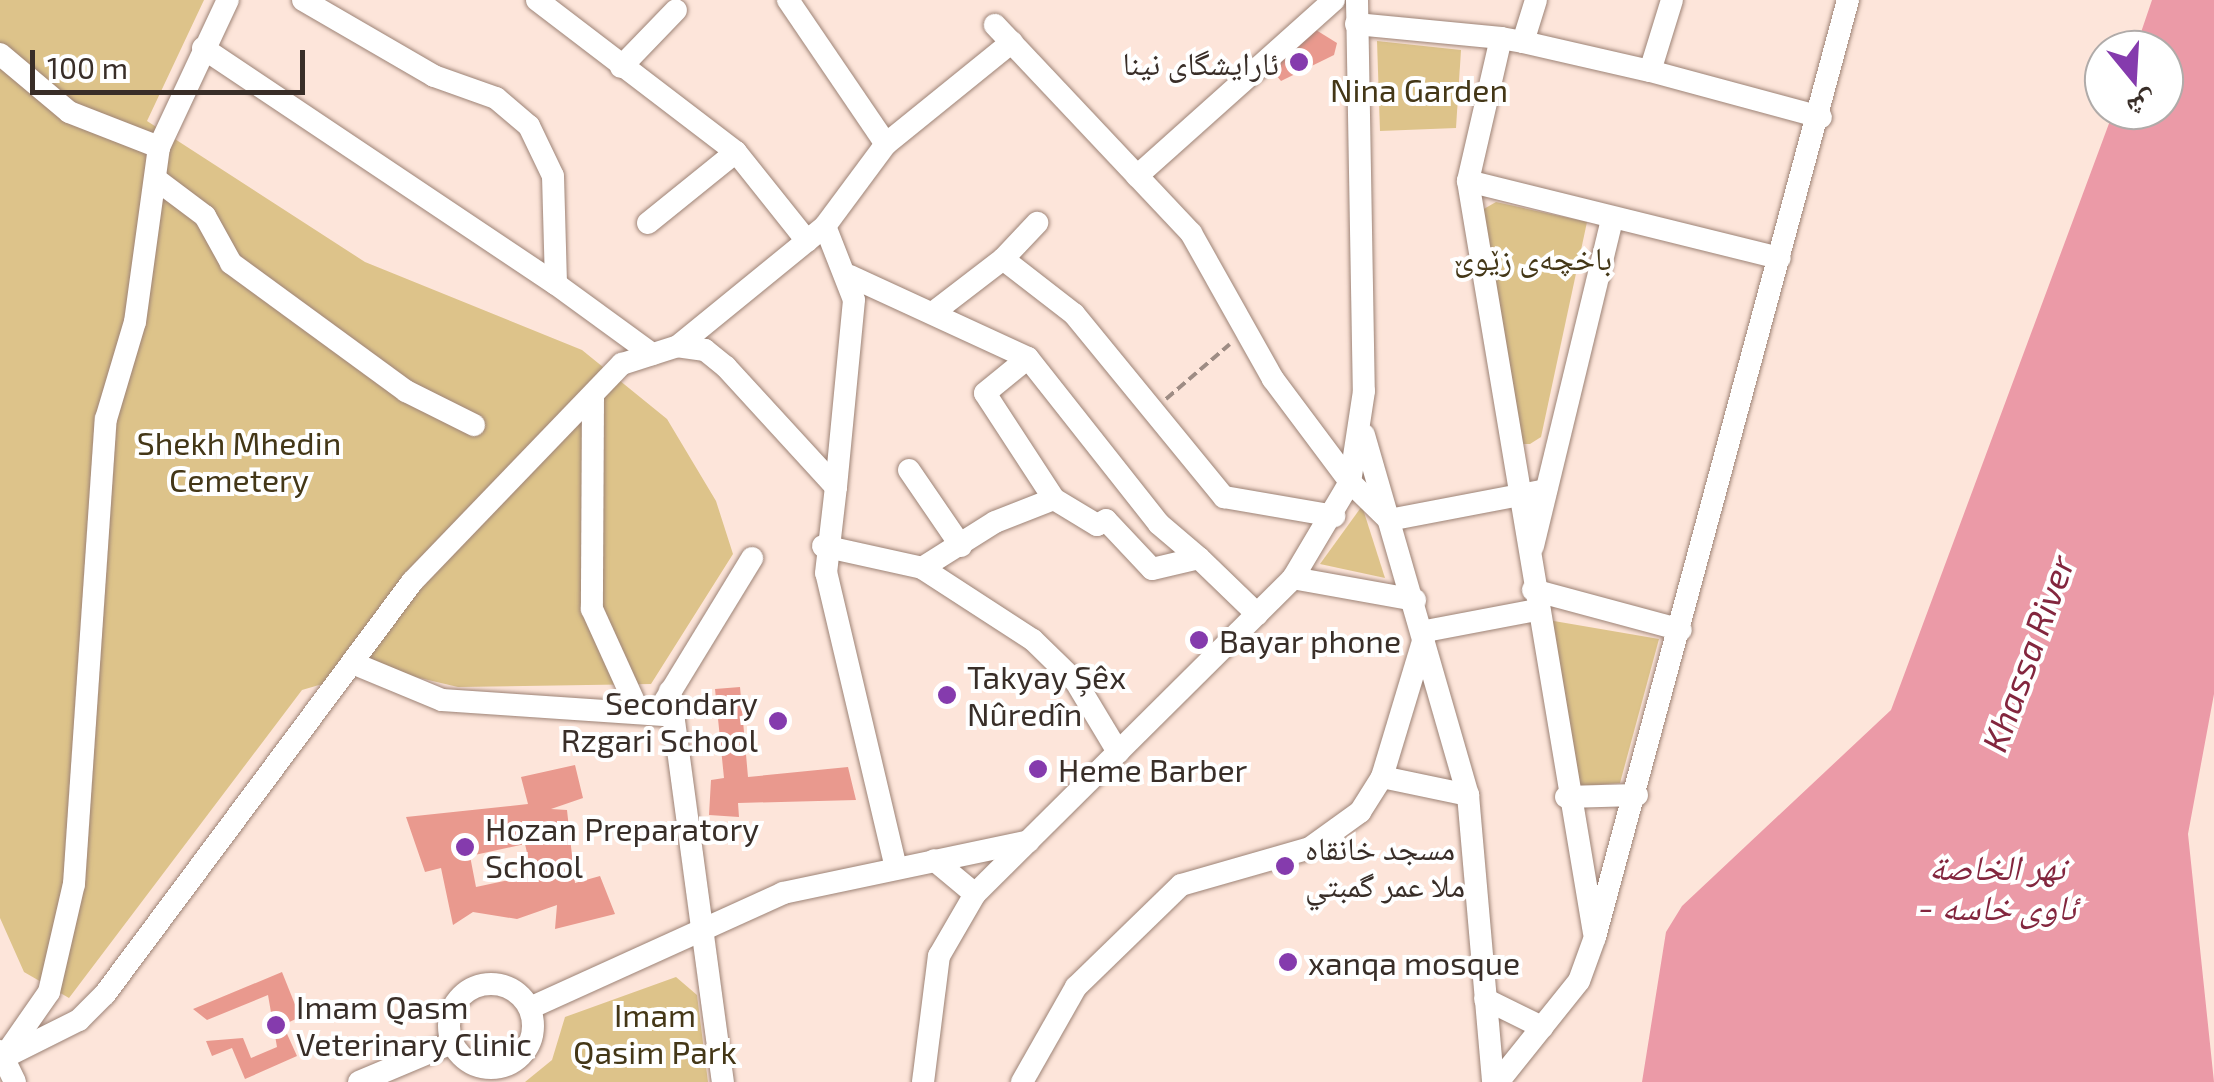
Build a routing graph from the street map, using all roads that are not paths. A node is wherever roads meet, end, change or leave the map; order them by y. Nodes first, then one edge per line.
1 (228, 0) edge
2 (303, 0) edge
3 (537, 0) edge
4 (788, 0) edge
5 (996, 0) edge
6 (1334, 0) edge
7 (1536, 0) edge
8 (1672, 0) edge
9 (1848, 0) edge
10 (676, 10) dead end
11 (1356, 12) edge
12 (1512, 40) junction
13 (204, 48) junction
14 (1004, 49) junction
15 (0, 54) edge
16 (621, 67) junction
17 (1650, 71) junction
18 (1821, 117) junction
19 (886, 144) junction
20 (159, 146) junction
21 (736, 152) junction
22 (1137, 176) junction
23 (157, 180) junction
24 (1468, 181) junction
25 (648, 223) dead end
26 (1037, 223) dead end
27 (1611, 223) junction
28 (816, 234) junction
29 (1780, 258) junction
30 (1003, 259) junction
31 (850, 276) junction
32 (556, 284) junction
33 (934, 312) junction
34 (678, 346) junction
35 (652, 354) junction
36 (1028, 358) junction
37 (593, 396) junction
38 (474, 425) dead end
39 (1362, 427) junction
40 (910, 470) dead end
41 (1350, 482) junction
42 (836, 487) junction
43 (1546, 490) junction
44 (1520, 495) junction
45 (1054, 499) junction
46 (1334, 516) junction
47 (1390, 520) junction
48 (823, 546) junction
49 (961, 546) junction
50 (752, 558) dead end
51 (1198, 558) junction
52 (1530, 560) junction
53 (922, 568) junction
54 (1293, 578) junction
55 (1415, 600) junction
56 (1534, 600) junction
57 (1256, 614) junction
58 (1681, 630) junction
59 (1426, 632) junction
60 (356, 664) junction
61 (656, 712) junction
62 (1118, 752) junction
63 (1382, 777) junction
64 (1468, 795) junction
65 (1638, 795) junction
66 (1566, 797) junction
67 (1029, 841) junction
68 (934, 860) junction
69 (896, 868) junction
70 (975, 894) junction
71 (702, 928) junction
72 (1595, 937) junction
73 (1484, 999) junction
74 (530, 1008) junction
75 (1542, 1027) junction
76 (452, 1043) junction
77 (2, 1054) edge
78 (430, 1054) junction
79 (15, 1082) edge
80 (359, 1082) edge
81 (407, 1082) edge
82 (723, 1082) edge
83 (922, 1082) edge
84 (1022, 1082) edge
85 (1496, 1082) edge

1 - 13 street
2 - 32 street
3 - 16 street
4 - 19 street
5 - 14 street
6 - 22 street
7 - 12 street
8 - 17 street
9 - 18 street
10 - 16 street
11 - 12 street
11 - 39 street
12 - 17 street
12 - 24 street
13 - 20 street
13 - 32 street
14 - 19 street
14 - 22 street
15 - 20 street
16 - 21 street
17 - 18 street
18 - 29 street
19 - 28 street
20 - 23 street
21 - 25 street
21 - 28 street
22 - 41 street
23 - 38 street
23 - 77 street
24 - 27 street
24 - 44 street
26 - 30 street
27 - 29 street
27 - 43 street
28 - 31 street
28 - 34 street
29 - 58 street
30 - 33 street
30 - 46 street
31 - 33 street
31 - 42 street
32 - 35 street
33 - 36 street
34 - 35 street
34 - 42 street
35 - 37 street
36 - 45 street
36 - 51 street
37 - 60 street
37 - 61 street
39 - 41 street
39 - 47 street
40 - 49 street
41 - 46 street
41 - 47 street
42 - 48 street
43 - 44 street
43 - 52 street
44 - 47 street
44 - 52 street
45 - 49 street
45 - 51 street
46 - 54 street
47 - 55 street
48 - 53 street
48 - 69 street
49 - 53 street
50 - 61 street
51 - 57 street
52 - 56 street
53 - 62 street
54 - 55 street
54 - 57 street
55 - 59 street
56 - 58 street
56 - 59 street
56 - 66 street
57 - 62 street
58 - 65 street
59 - 63 street
59 - 64 street
60 - 61 street
60 - 77 street
61 - 71 street
62 - 67 street
63 - 64 street
63 - 84 street
64 - 73 street
65 - 66 street
65 - 72 street
66 - 72 street
67 - 68 street
67 - 70 street
68 - 69 street
68 - 70 street
69 - 71 street
70 - 83 street
71 - 74 street
71 - 82 street
72 - 75 street
73 - 75 street
73 - 85 street
74 - 76 street
74 - 76 street
75 - 85 street
76 - 78 street
77 - 79 street
78 - 80 street
78 - 81 street

